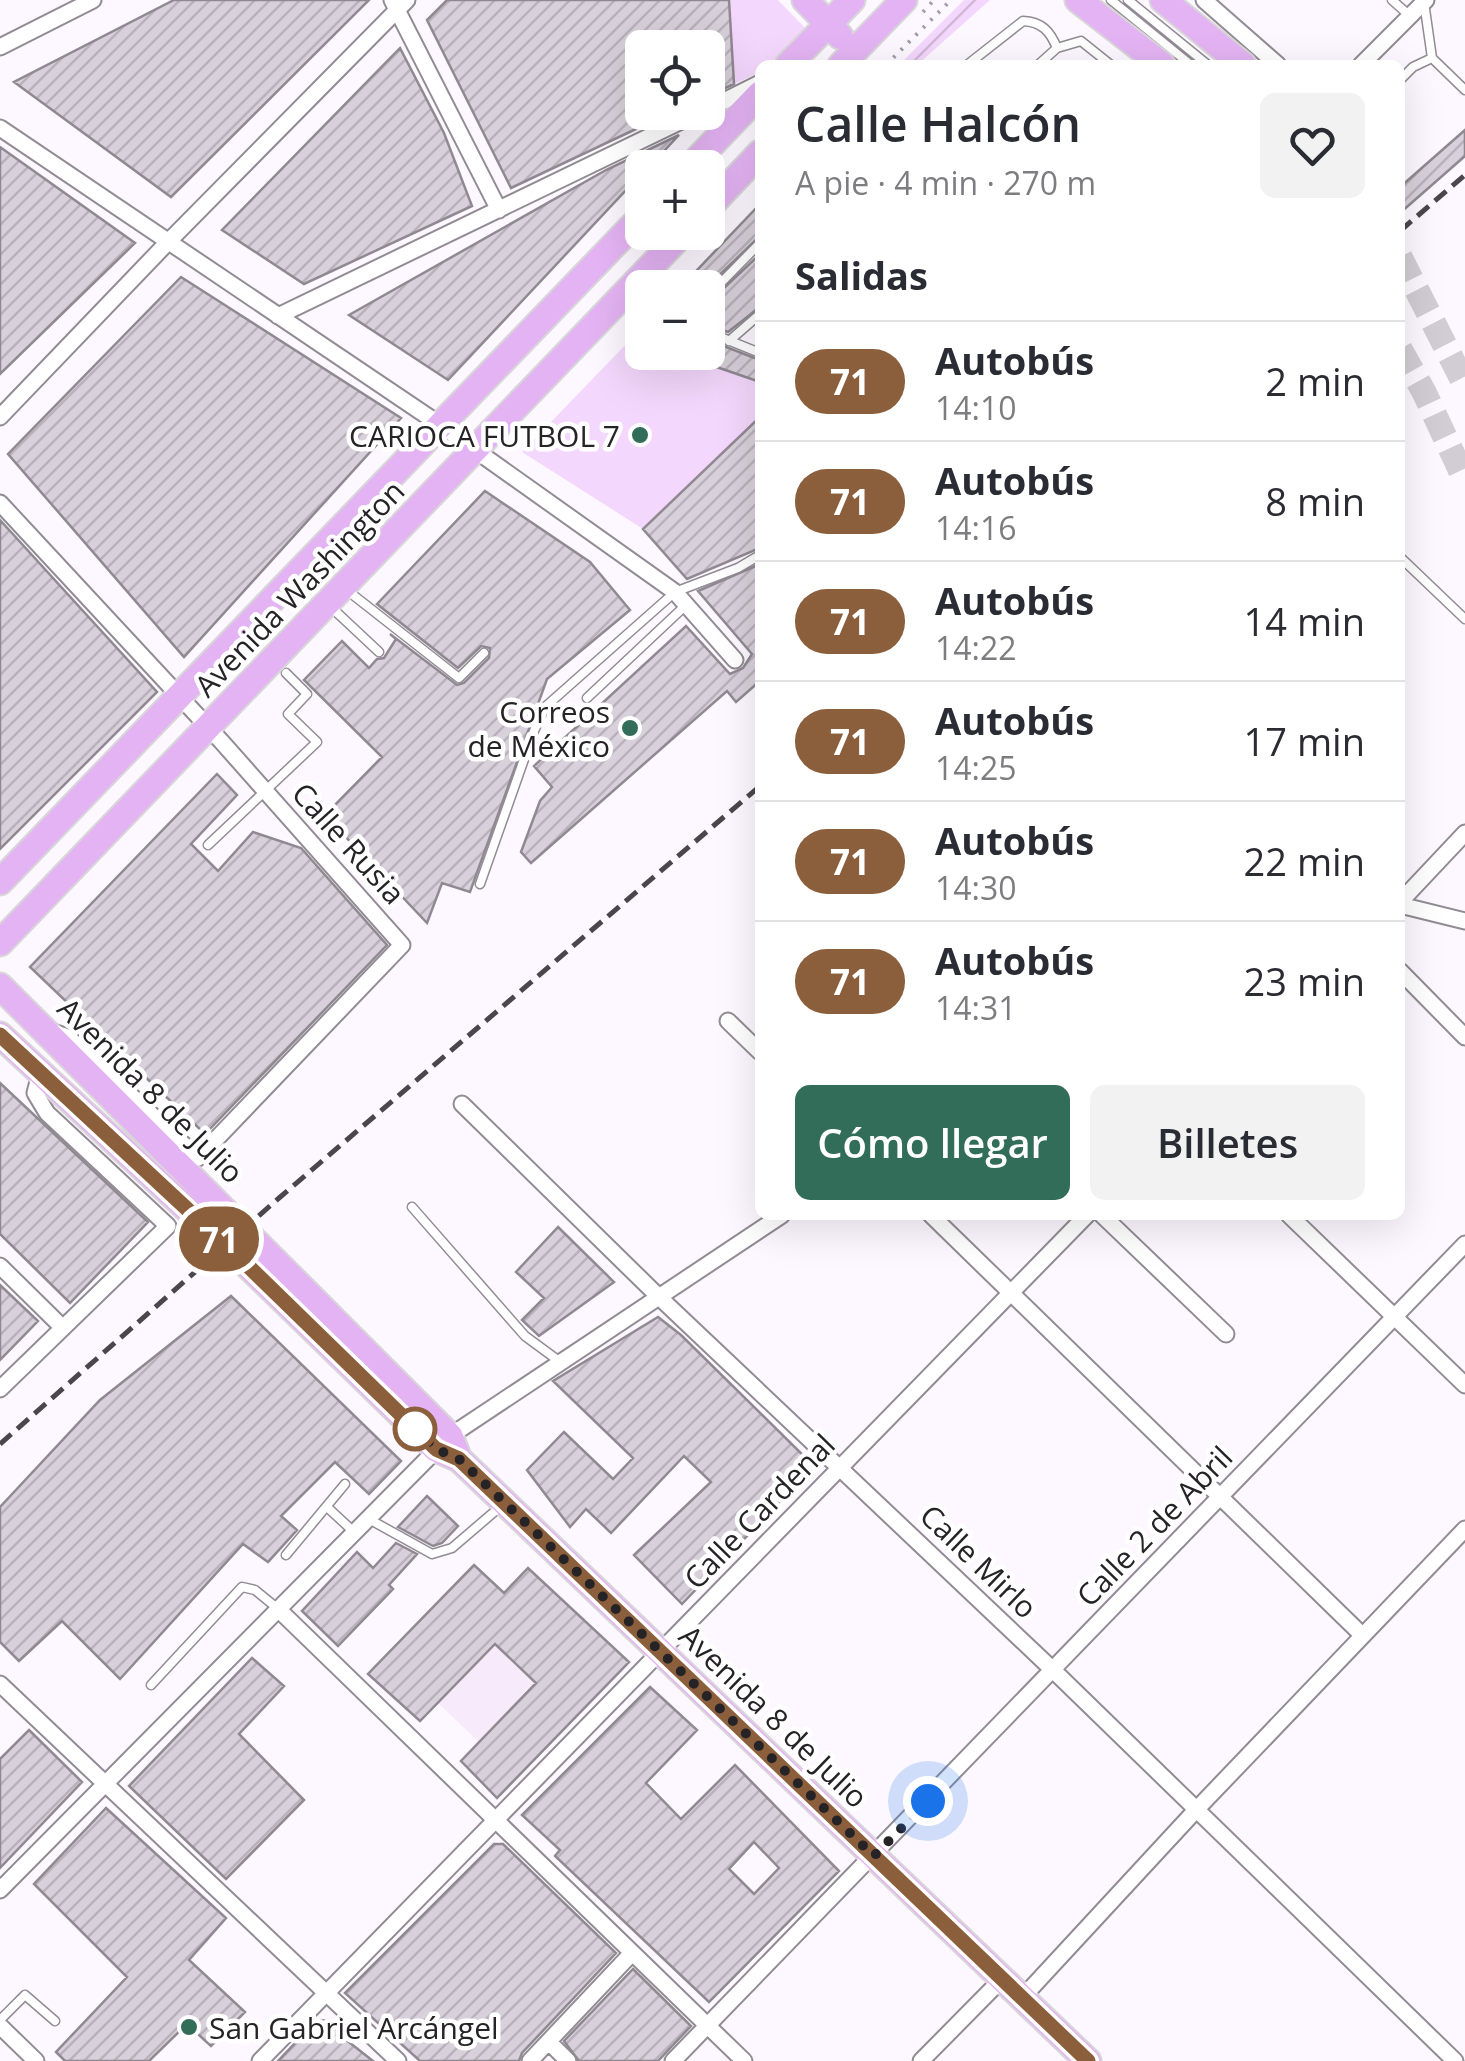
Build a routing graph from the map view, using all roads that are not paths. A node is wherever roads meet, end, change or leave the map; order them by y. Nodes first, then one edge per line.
1 (93, 0) edge
2 (805, 0) edge
3 (852, 0) edge
4 (904, 0) edge
5 (1078, 0) edge
6 (1111, 0) edge
7 (1128, 0) edge
8 (1163, 0) edge
9 (1204, 0) edge
10 (1392, 0) edge
11 (1425, 1) edge
12 (399, 3) edge
13 (1410, 16) junction
14 (828, 24) junction
15 (0, 47) edge
16 (1057, 48) junction
17 (1432, 58) junction
18 (793, 60) edge
19 (850, 60) edge
20 (974, 60) edge
21 (1044, 60) edge
22 (1104, 60) edge
23 (1156, 60) edge
24 (1185, 60) edge
25 (1202, 60) edge
26 (1237, 60) edge
27 (1272, 60) edge
28 (1366, 60) edge
29 (1405, 75) edge
30 (755, 86) edge
31 (1465, 90) edge
32 (755, 99) edge
33 (725, 100) edge
34 (0, 128) edge
35 (663, 130) edge
36 (707, 150) edge
37 (755, 158) edge
38 (725, 190) edge
39 (500, 210) junction
40 (625, 234) edge
41 (168, 242) junction
42 (755, 248) edge
43 (670, 250) edge
44 (725, 279) edge
45 (278, 316) junction
46 (755, 318) edge
47 (725, 339) edge
48 (729, 341) junction
49 (755, 352) edge
50 (0, 417) edge
51 (440, 426) junction
52 (477, 450) junction
53 (0, 503) edge
54 (755, 557) edge
55 (1405, 561) edge
56 (336, 596) junction
57 (681, 599) junction
58 (1465, 619) edge
59 (379, 652) dead end
60 (484, 653) dead end
61 (736, 660) dead end
62 (286, 673) dead end
63 (180, 696) junction
64 (587, 698) dead end
65 (210, 728) junction
66 (266, 791) junction
67 (1465, 833) edge
68 (208, 845) dead end
69 (0, 882) edge
70 (480, 884) dead end
71 (1405, 899) edge
72 (1405, 905) edge
73 (1465, 921) edge
74 (0, 944) edge
75 (1405, 976) edge
76 (0, 986) edge
77 (728, 1021) dead end
78 (47, 1032) junction
79 (0, 1035) edge
80 (1465, 1037) edge
81 (755, 1047) edge
82 (40, 1074) junction
83 (462, 1104) dead end
84 (412, 1207) dead end
85 (774, 1220) edge
86 (936, 1220) edge
87 (1082, 1220) edge
88 (1107, 1220) edge
89 (1294, 1220) edge
90 (1465, 1244) edge
91 (0, 1266) edge
92 (1011, 1292) junction
93 (658, 1296) junction
94 (1394, 1317) junction
95 (63, 1328) junction
96 (1226, 1334) dead end
97 (559, 1361) junction
98 (1465, 1384) edge
99 (0, 1389) edge
100 (448, 1448) junction
101 (841, 1467) junction
102 (346, 1484) dead end
103 (1222, 1496) junction
104 (505, 1503) junction
105 (327, 1506) junction
106 (367, 1518) junction
107 (1465, 1529) edge
108 (354, 1532) junction
109 (1459, 1547) edge
110 (286, 1555) dead end
111 (278, 1609) junction
112 (1361, 1634) junction
113 (660, 1652) junction
114 (1054, 1671) junction
115 (0, 1684) edge
116 (151, 1684) dead end
117 (106, 1783) junction
118 (1195, 1810) junction
119 (494, 1821) junction
120 (874, 1856) junction
121 (0, 1890) edge
122 (632, 1953) junction
123 (1002, 1980) junction
124 (326, 1994) junction
125 (1022, 1998) junction
126 (55, 2021) dead end
127 (0, 2023) edge
128 (708, 2026) junction
129 (548, 2042) junction
130 (36, 2061) edge
131 (260, 2061) edge
132 (398, 2061) edge
133 (530, 2061) edge
134 (568, 2061) edge
135 (673, 2061) edge
136 (744, 2061) edge
137 (920, 2061) edge
138 (1088, 2061) edge
139 (1455, 2061) edge

1 - 15 street
2 - 14 main road
3 - 14 main road
4 - 19 main road
5 - 23 main road
6 - 24 lane
7 - 25 lane
8 - 26 main road
9 - 27 street
10 - 13 lane
11 - 13 street
11 - 17 lane
12 - 39 street
12 - 41 street
13 - 28 street
14 - 18 main road
14 - 19 main road
16 - 20 lane
16 - 21 lane
16 - 22 lane
17 - 29 lane
17 - 31 lane
30 - 33 street
32 - 36 main road
34 - 41 street
35 - 39 street
37 - 38 main road
39 - 45 street
40 - 51 main road, Avenida Washington
41 - 45 street
41 - 50 street
42 - 44 lane
43 - 52 main road, Avenida Washington
45 - 51 street
46 - 48 lane
47 - 48 lane
48 - 49 lane
51 - 52 street
51 - 63 main road, Avenida Washington
52 - 56 main road, Avenida Washington
52 - 57 street
53 - 63 street, Calle Rusia
54 - 57 lane
55 - 58 lane
56 - 59 lane
56 - 60 lane
56 - 65 main road, Avenida Washington
57 - 61 street
57 - 64 lane
57 - 70 lane
62 - 66 lane
63 - 65 street, Calle Rusia
63 - 69 main road, Avenida Washington
65 - 66 street, Calle Rusia
65 - 74 main road, Avenida Washington
66 - 68 lane
66 - 78 street, Calle Rusia
67 - 71 street
72 - 73 street
75 - 80 street
76 - 78 main road, Avenida 8 de Julio
77 - 81 street
78 - 100 main road, Avenida 8 de Julio
79 - 82 main road, Avenida 8 de Julio
82 - 95 street
82 - 100 main road, Avenida 8 de Julio
83 - 93 street, Calle Mirlo
84 - 97 lane
85 - 93 street
86 - 92 street
87 - 92 street, Calle Cardenal
88 - 96 street
89 - 94 street
90 - 94 street, Calle 2 de Abril
91 - 95 street
92 - 101 street, Calle Cardenal
92 - 103 street
93 - 97 street
93 - 101 street, Calle Mirlo
94 - 98 street
94 - 103 street, Calle 2 de Abril
95 - 99 street
97 - 100 street
100 - 104 main road, Avenida 8 de Julio
100 - 106 street
101 - 113 street, Calle Cardenal
101 - 114 street, Calle Mirlo
102 - 105 lane
103 - 112 street
103 - 114 street, Calle 2 de Abril
104 - 106 lane
104 - 113 main road, Avenida 8 de Julio
105 - 108 lane
105 - 110 lane
106 - 108 street
107 - 109 street
108 - 111 street
109 - 112 street
111 - 116 lane
111 - 117 street
111 - 119 street
112 - 118 street
113 - 119 street, Calle Cardenal
113 - 120 main road, Avenida 8 de Julio
114 - 118 street, Calle Mirlo
114 - 120 street, Calle 2 de Abril
115 - 117 street
117 - 121 street
117 - 124 street
118 - 125 street
118 - 139 street, Calle Mirlo
119 - 122 street
119 - 124 street, Calle Cardenal
120 - 123 main road, Avenida 8 de Julio
120 - 128 street, Calle 2 de Abril
122 - 128 street
122 - 129 street
123 - 125 main road, Avenida 8 de Julio
123 - 137 street
124 - 131 street, Calle Cardenal
124 - 132 street
125 - 138 main road, Avenida 8 de Julio
126 - 127 lane
127 - 130 street
128 - 135 street, Calle 2 de Abril
128 - 136 street
129 - 133 street
129 - 134 street

